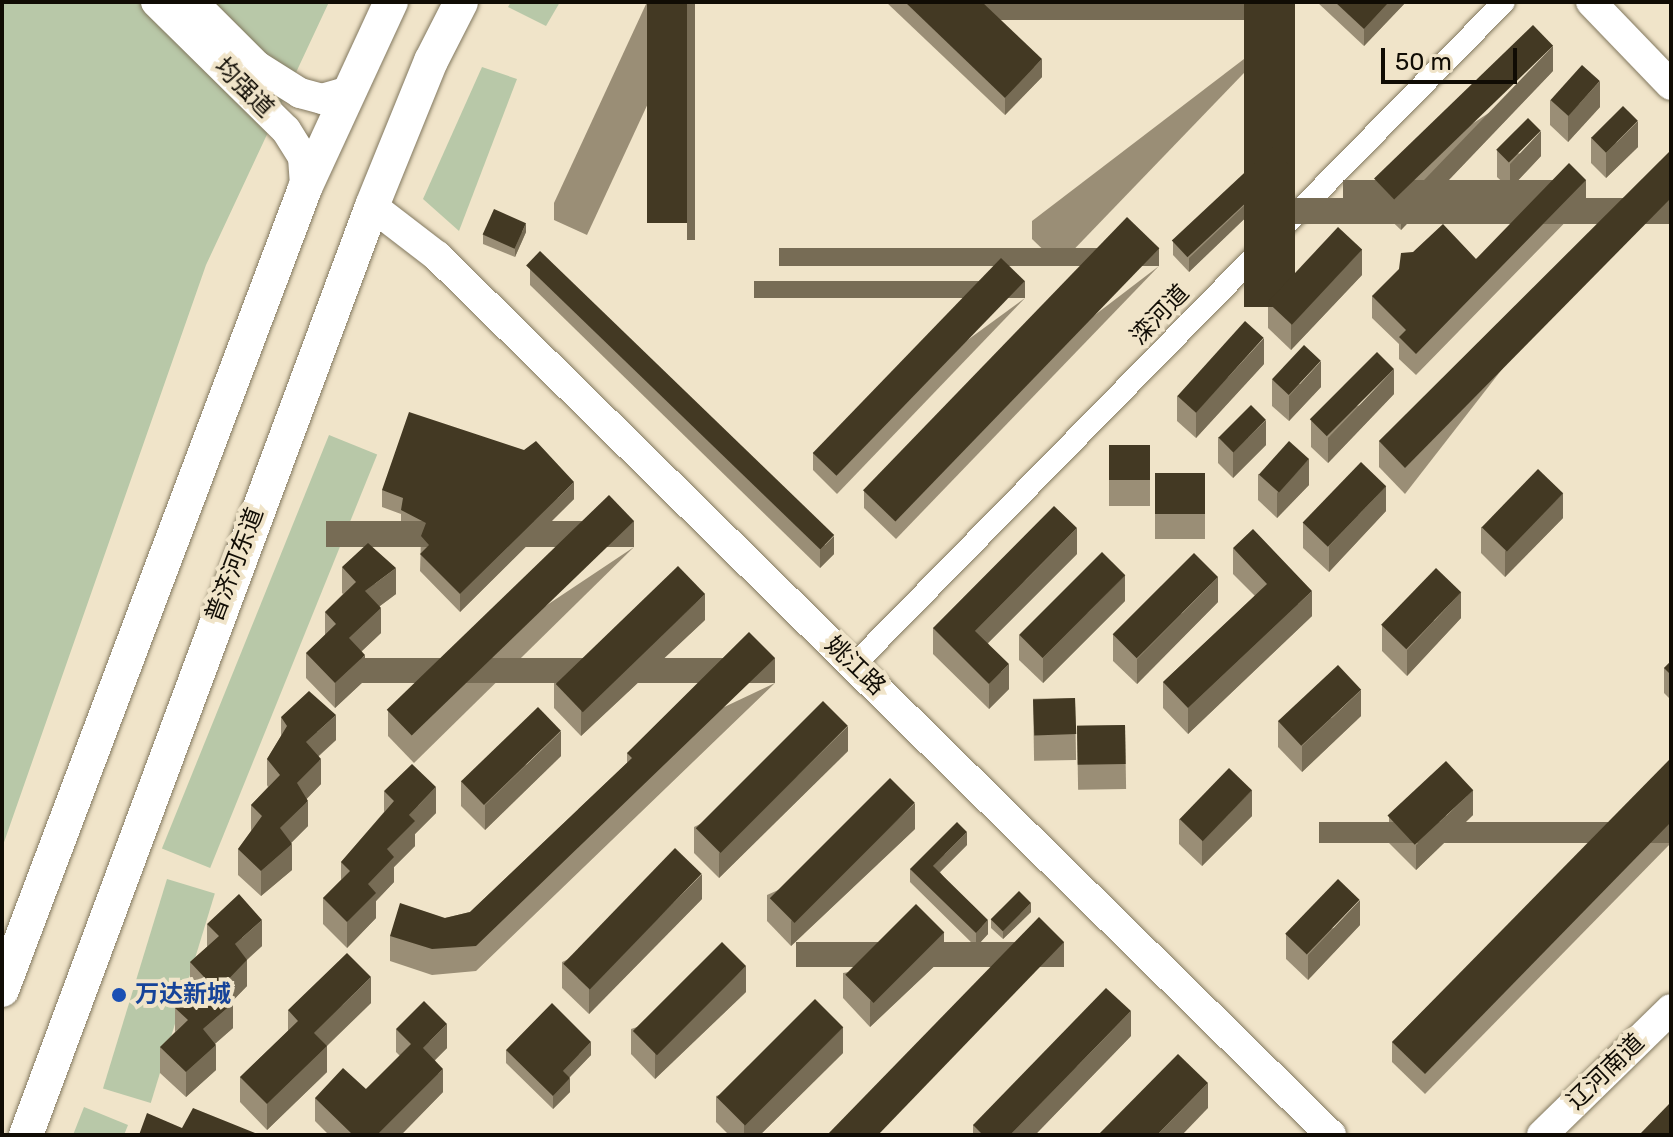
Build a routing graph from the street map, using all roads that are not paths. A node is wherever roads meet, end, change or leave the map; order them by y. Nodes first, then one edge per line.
1 (156, 2) edge
2 (193, 2) edge
3 (391, 2) edge
4 (461, 2) edge
5 (1504, 2) edge
6 (1591, 2) edge
7 (1614, 2) edge
8 (1671, 59) edge
9 (1671, 85) edge
10 (350, 91) junction
11 (305, 188) junction
12 (372, 206) junction
13 (854, 665) junction
14 (2, 990) edge
15 (1671, 1009) edge
16 (26, 1135) edge
17 (1331, 1135) edge
18 (1542, 1135) edge

1 - 11 street, 均强道
2 - 10 street, 均强道
3 - 10 main road
4 - 12 main road, 普济河东道
5 - 13 street, 滦河道
6 - 9 street
7 - 8 street
10 - 11 main road
11 - 14 main road
12 - 13 street, 姚江路
12 - 16 main road, 普济河东道
13 - 17 street, 姚江路
15 - 18 street, 辽河南道

